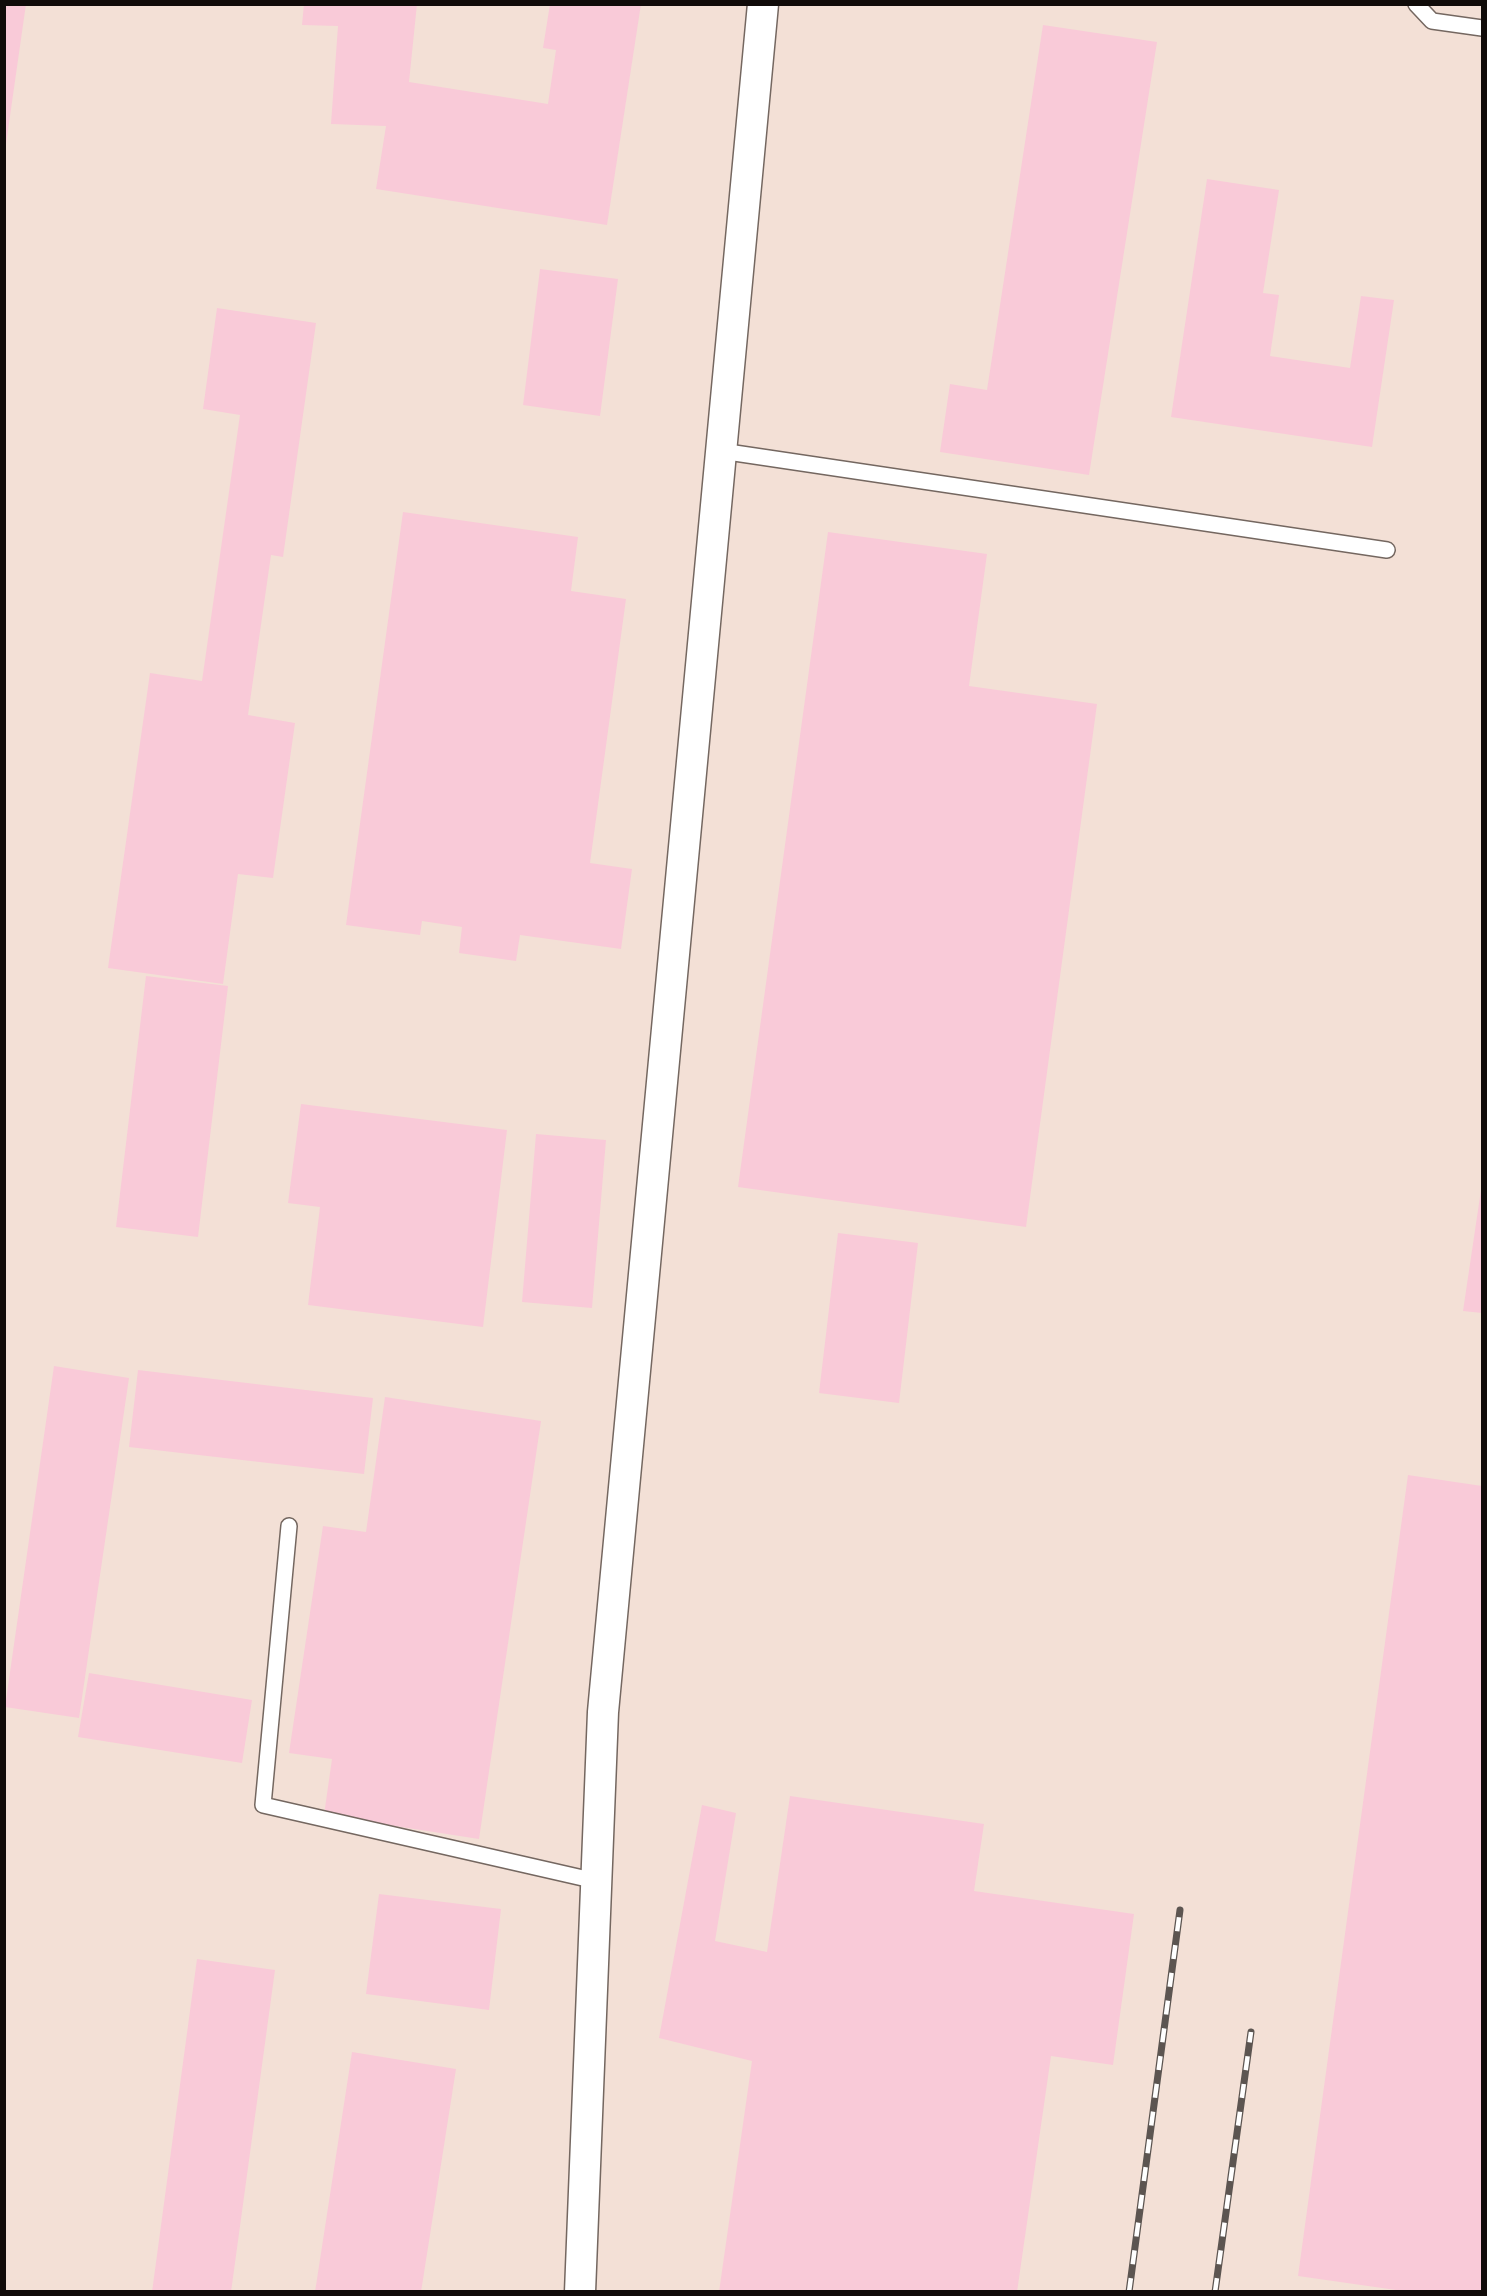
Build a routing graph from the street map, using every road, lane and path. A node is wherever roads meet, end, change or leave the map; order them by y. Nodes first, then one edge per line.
1 (763, 4) edge
2 (1416, 4) edge
3 (1482, 28) edge
4 (721, 451) junction
5 (1387, 550) dead end
6 (289, 1526) dead end
7 (596, 1881) junction
8 (580, 2292) edge

1 - 4 street
2 - 3 lane
4 - 5 lane
4 - 7 street
6 - 7 lane
7 - 8 street

